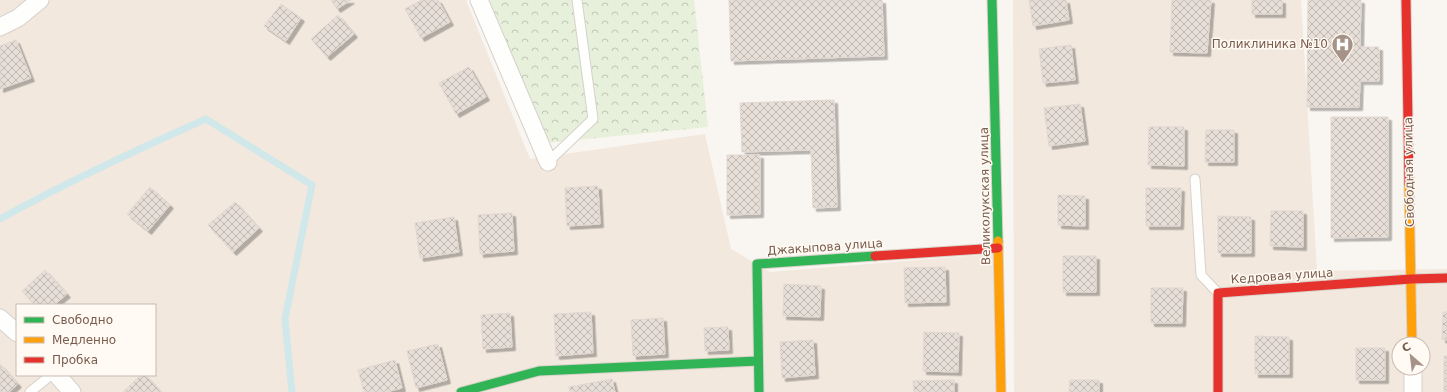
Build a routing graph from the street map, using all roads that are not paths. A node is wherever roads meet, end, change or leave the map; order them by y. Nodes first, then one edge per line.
1 (40, 0) edge
2 (479, 0) edge
3 (577, 0) edge
4 (992, 0) edge
5 (1406, 0) edge
6 (0, 27) edge
7 (548, 162) joint
8 (1195, 179) dead end
9 (998, 248) junction
10 (1447, 278) edge
11 (1411, 279) junction
12 (1218, 293) junction
13 (0, 318) edge
14 (16, 332) edge
15 (1412, 336) edge
16 (758, 361) junction
17 (50, 376) edge
18 (58, 376) edge
19 (1413, 376) edge
20 (30, 392) edge
21 (72, 392) edge
22 (461, 392) edge
23 (758, 392) edge
24 (1002, 392) edge
25 (1218, 392) edge
26 (1413, 392) edge

1 - 6 street
2 - 7 street
3 - 7 lane
4 - 9 street, Великолукская улица
5 - 11 street, Свободная улица
8 - 12 lane
9 - 16 street, Джакыпова улица
9 - 24 street, Великолукская улица
10 - 11 street, Кедровая улица
11 - 12 street, Кедровая улица
11 - 15 street, Свободная улица
12 - 25 street, Кедровая улица
13 - 14 street
16 - 22 street
16 - 23 street, Джакыпова улица
17 - 20 lane
18 - 21 street
19 - 26 street

